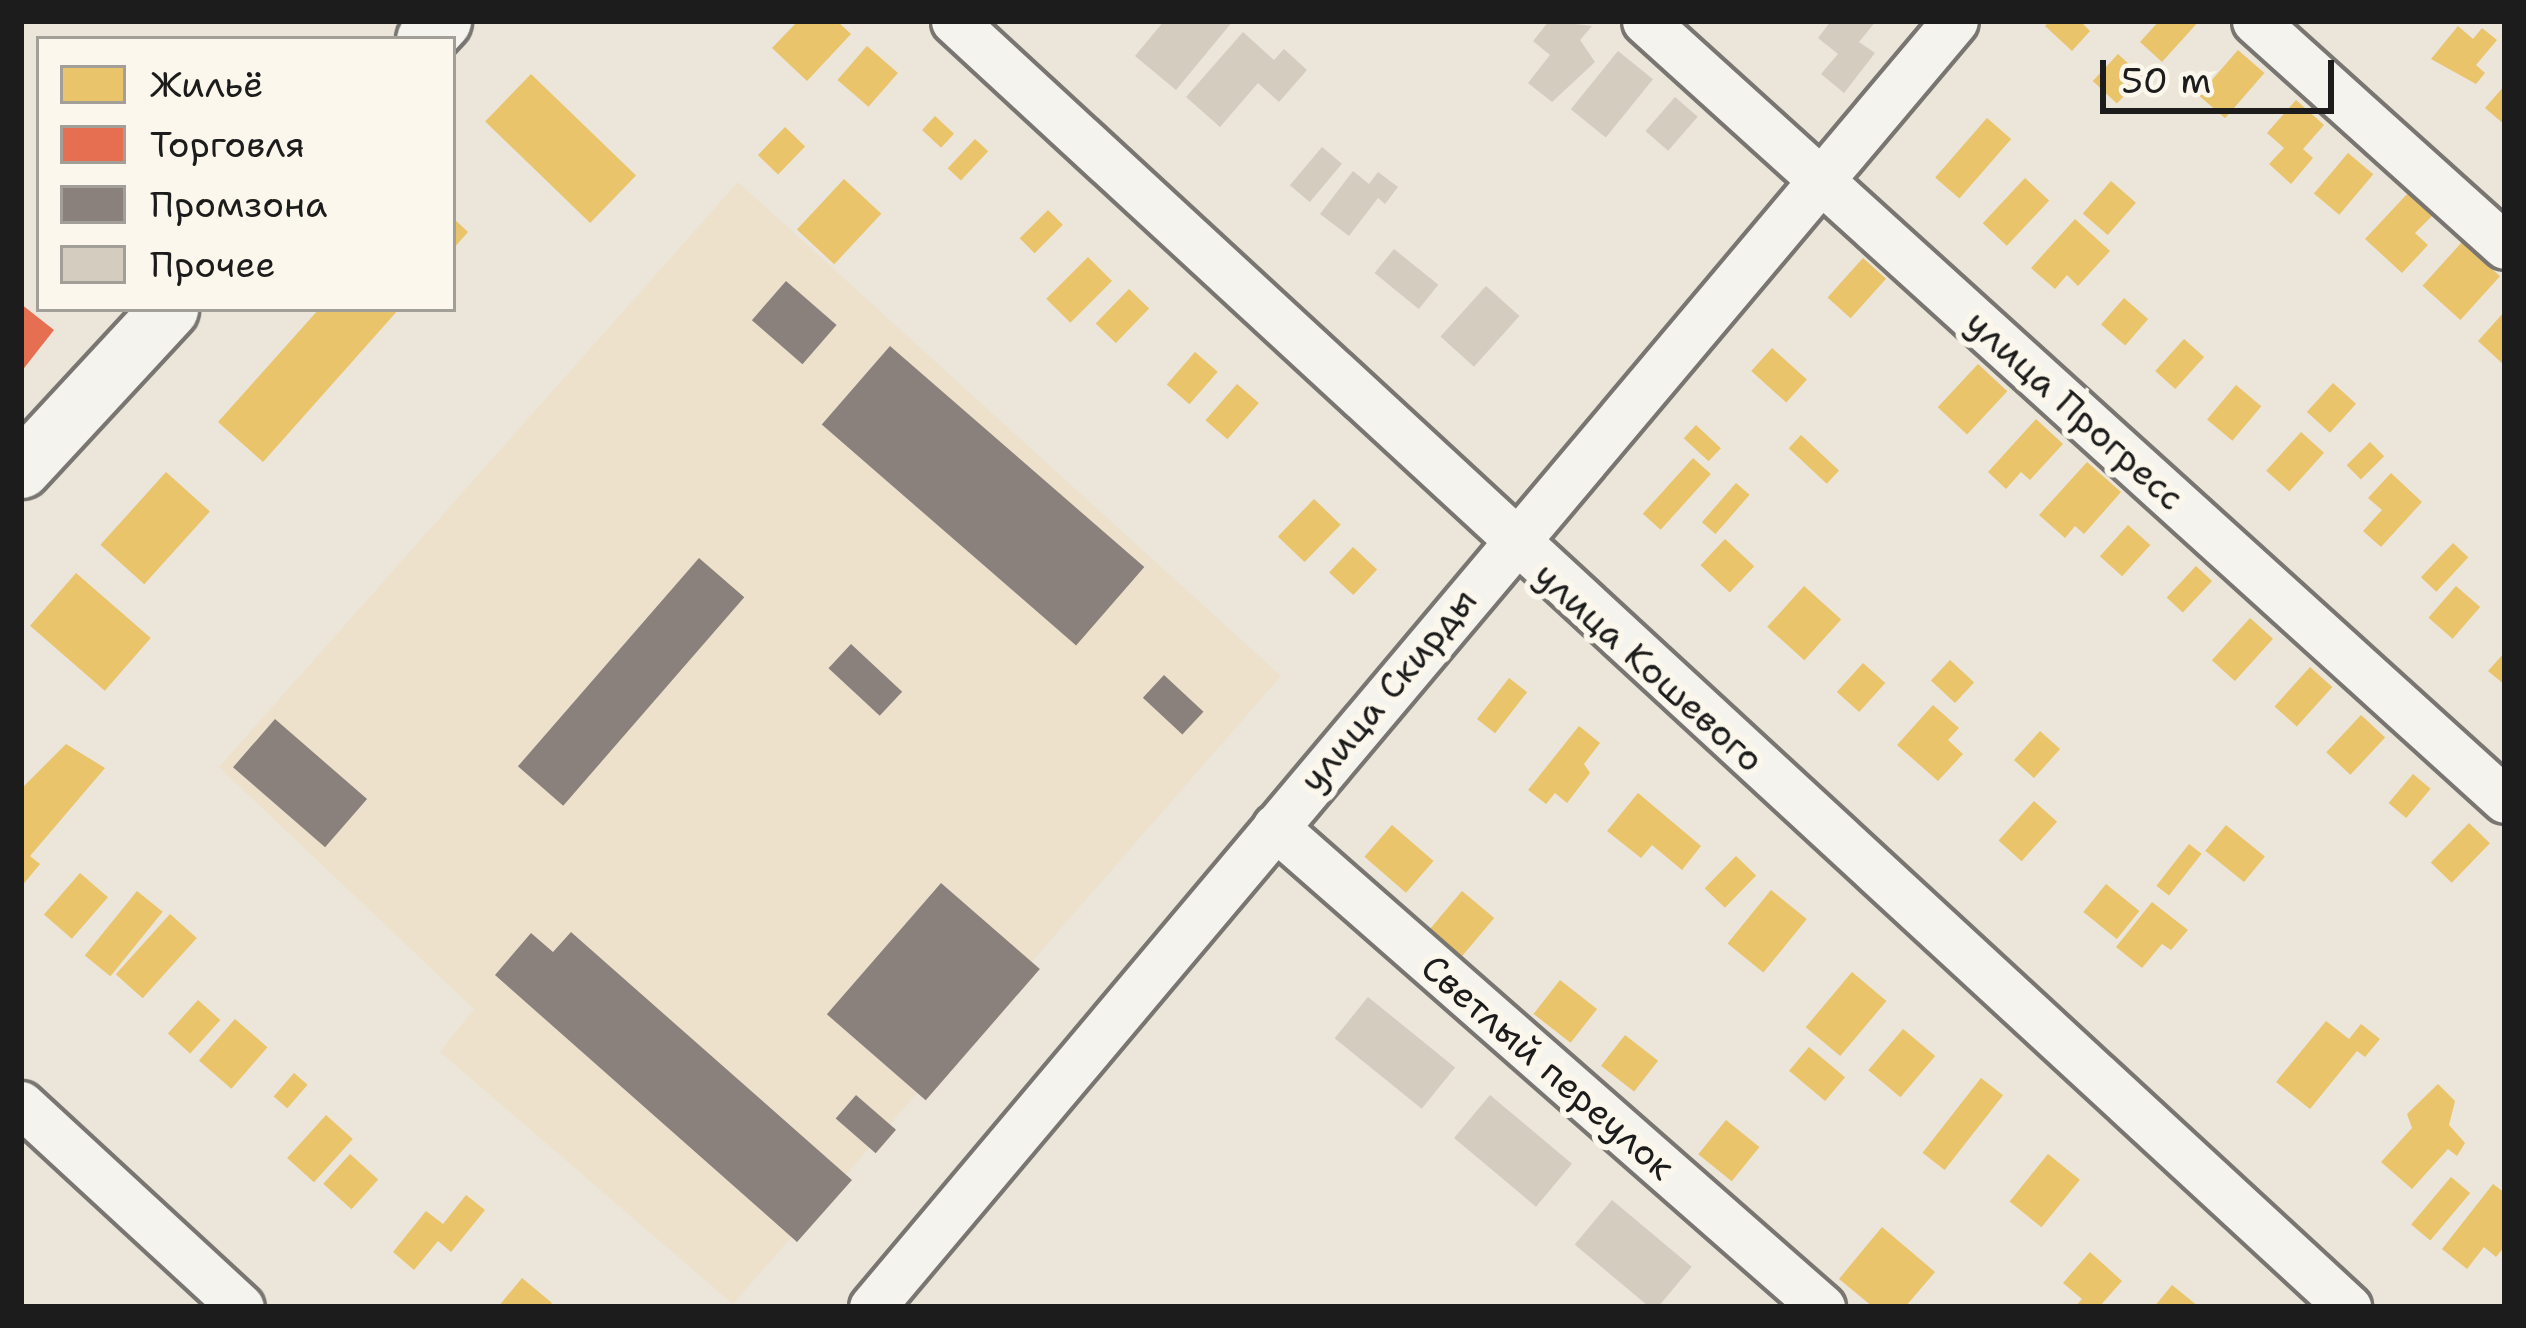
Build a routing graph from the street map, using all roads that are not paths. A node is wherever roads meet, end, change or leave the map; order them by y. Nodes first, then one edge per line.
1 (954, 21) edge
2 (1646, 21) edge
3 (1954, 21) edge
4 (2255, 21) edge
5 (1820, 179) junction
6 (2505, 246) edge
7 (166, 312) edge
8 (29, 447) edge
9 (1512, 542) junction
10 (2505, 800) edge
11 (1275, 827) junction
12 (29, 1129) edge
13 (241, 1307) edge
14 (872, 1307) edge
15 (1822, 1307) edge
16 (2348, 1307) edge

1 - 9 street, улица Кошевого
2 - 5 street, улица Прогресс
3 - 5 street, улица Скирды
4 - 6 street
5 - 9 street, улица Скирды
5 - 10 street, улица Прогресс
7 - 8 main road
9 - 11 street, улица Скирды
9 - 16 street, улица Кошевого
11 - 14 street, улица Скирды
11 - 15 street, Светлый переулок
12 - 13 street

